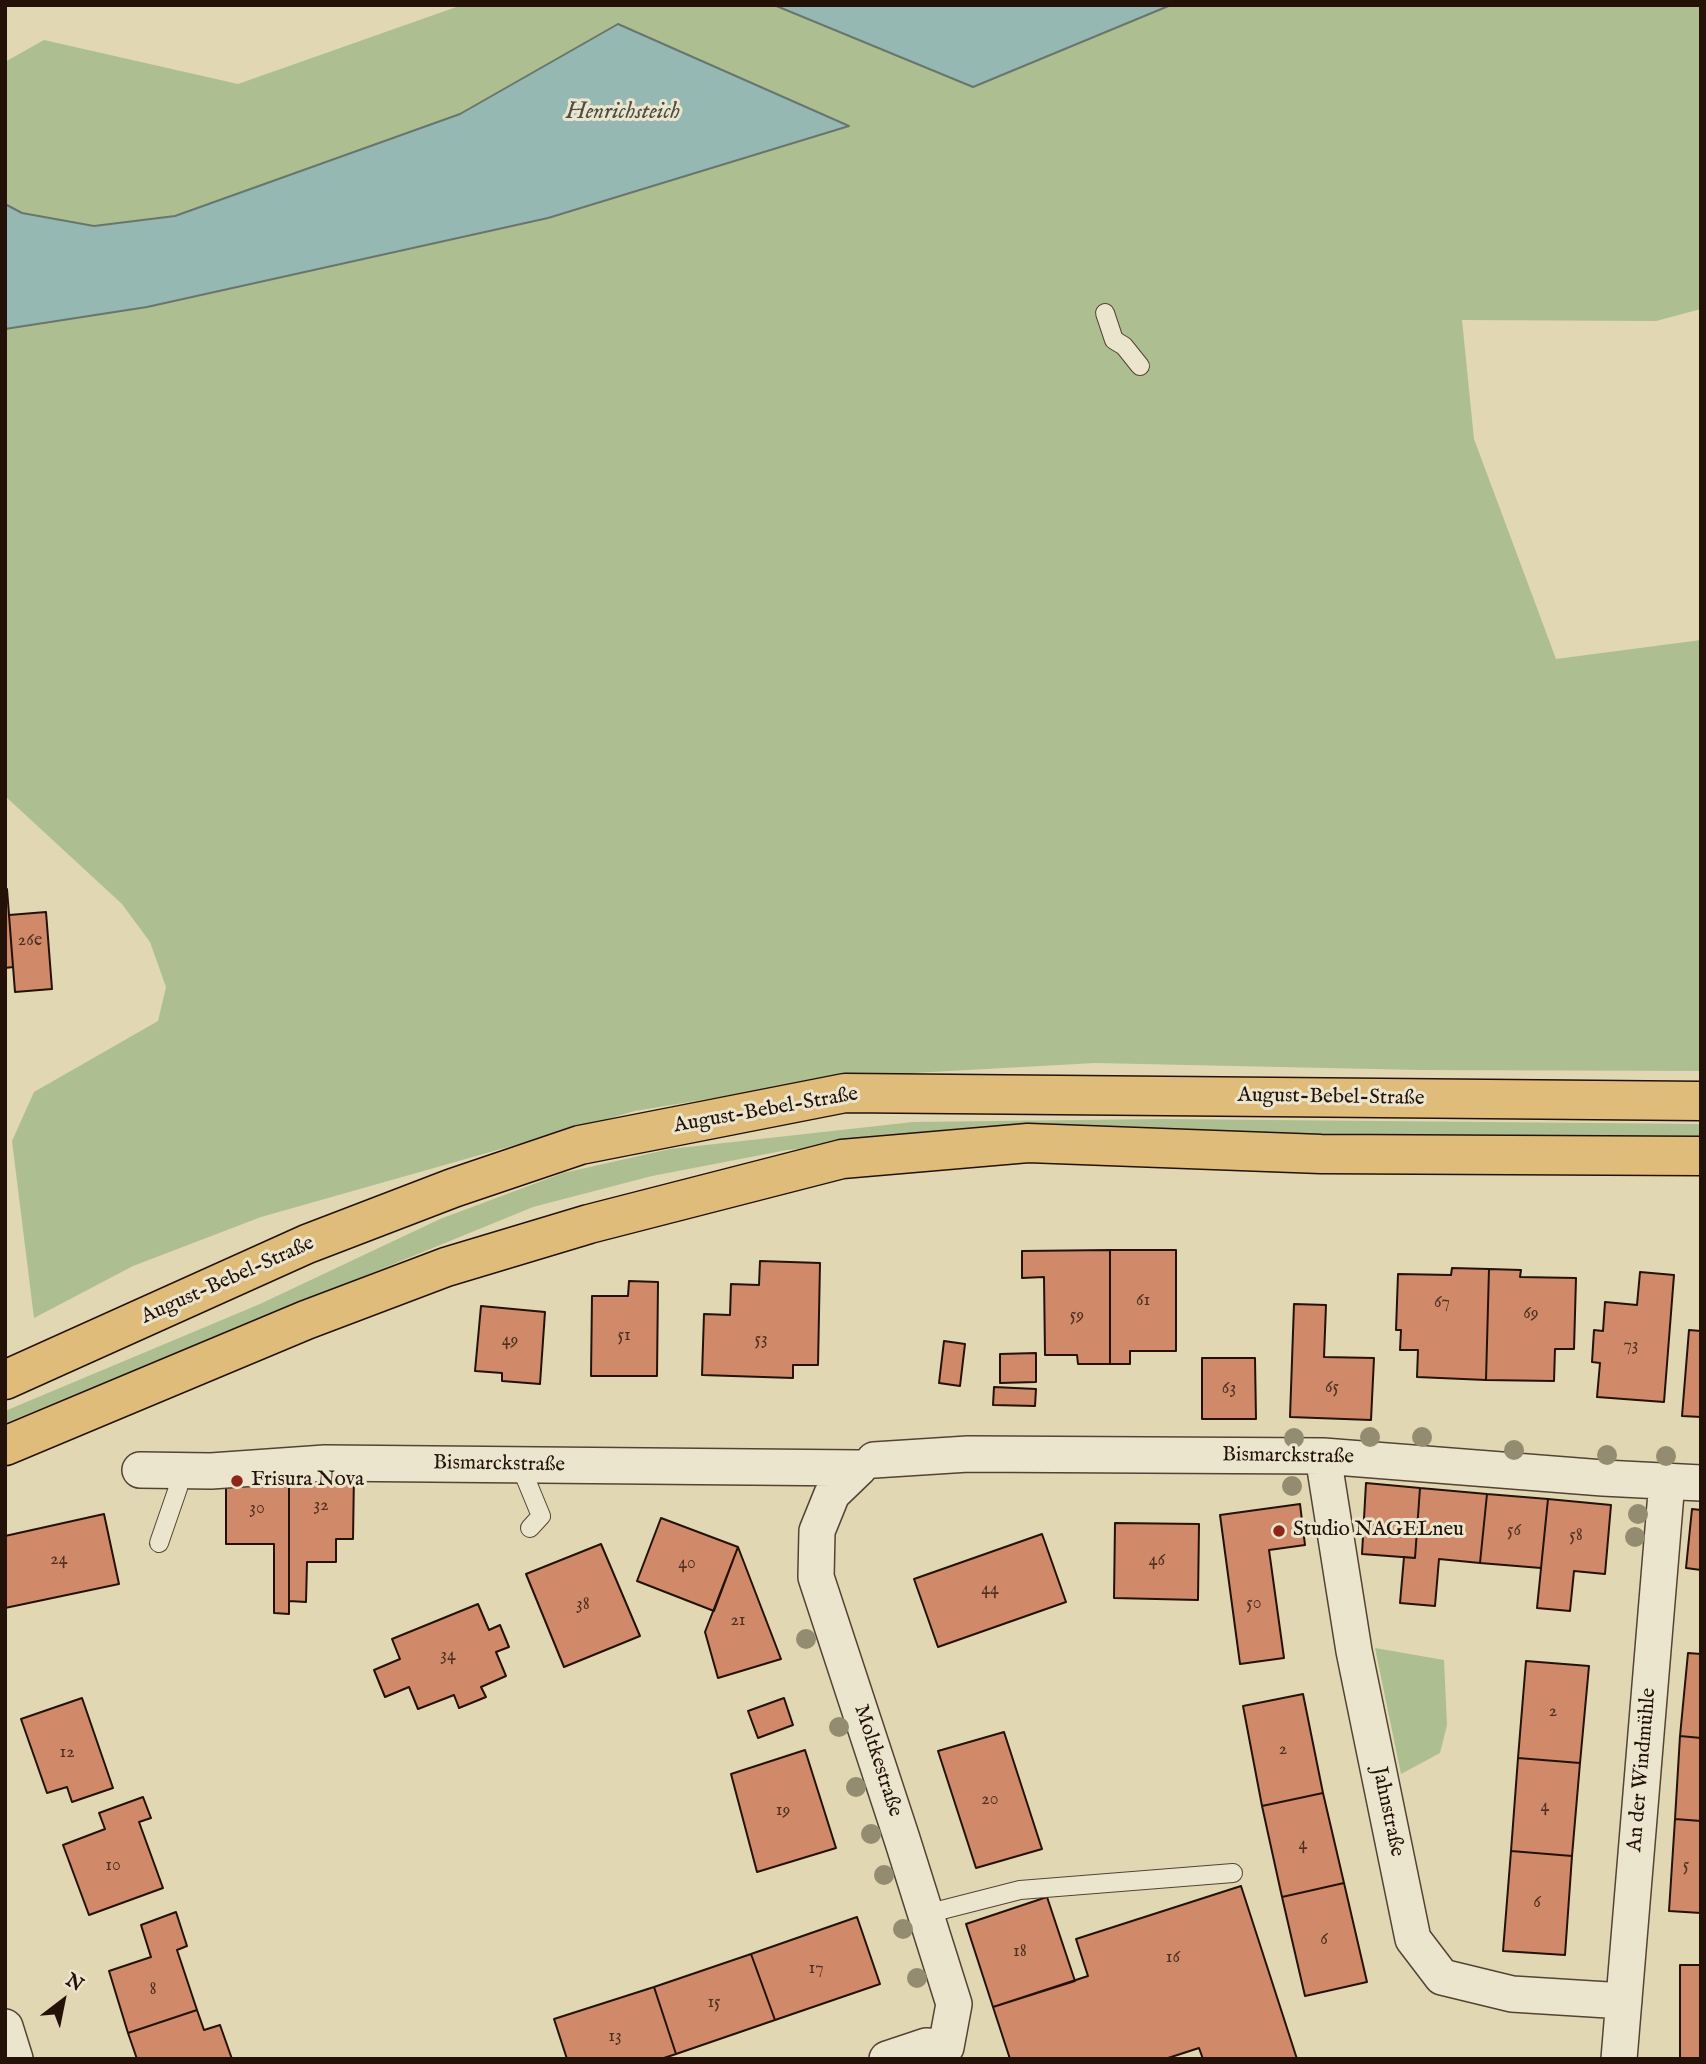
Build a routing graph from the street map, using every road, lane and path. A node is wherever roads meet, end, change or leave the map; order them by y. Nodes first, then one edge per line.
1 (1105, 313) dead end
2 (1140, 366) dead end
3 (1701, 1101) edge
4 (1701, 1156) edge
5 (5, 1380) edge
6 (5, 1446) edge
7 (1323, 1456) junction
8 (866, 1464) junction
9 (520, 1465) junction
10 (140, 1470) dead end
11 (180, 1470) junction
12 (1667, 1481) junction
13 (1701, 1483) edge
14 (530, 1528) dead end
15 (159, 1543) dead end
16 (1233, 1873) dead end
17 (926, 1914) junction
18 (1624, 2001) junction
19 (5, 2027) edge
20 (953, 2053) edge
21 (15, 2059) edge
22 (887, 2059) edge
23 (1619, 2059) edge

1 - 2 lane
3 - 5 main road, August-Bebel-Straße
4 - 6 main road
7 - 8 street, Bismarckstraße
7 - 12 street, Bismarckstraße
7 - 18 street, Jahnstraße
8 - 9 street, Bismarckstraße
8 - 17 street, Moltkestraße
9 - 11 street, Bismarckstraße
9 - 14 lane
10 - 11 street, Bismarckstraße
11 - 15 lane
12 - 13 street, Bismarckstraße
12 - 18 street, An der Windmühle
16 - 17 lane
17 - 20 street, Moltkestraße
18 - 23 street, An der Windmühle
19 - 21 street
20 - 22 street

